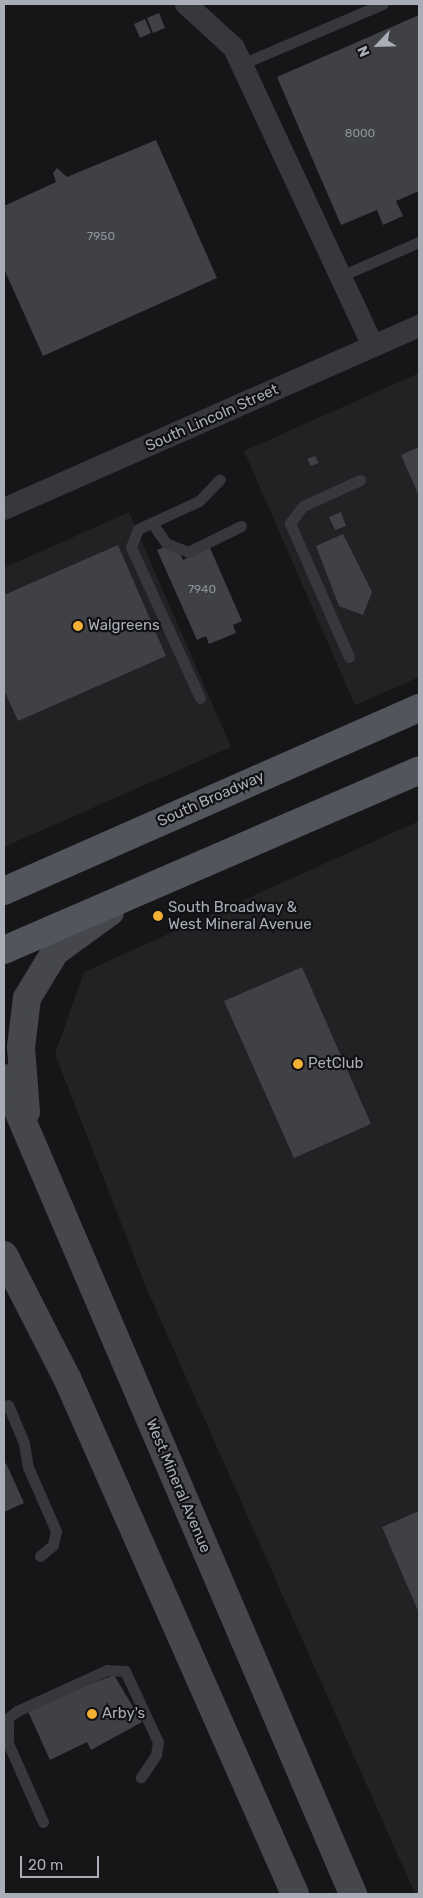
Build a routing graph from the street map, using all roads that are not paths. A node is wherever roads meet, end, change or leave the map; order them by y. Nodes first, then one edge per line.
1 (186, 4) edge
2 (383, 4) edge
3 (242, 64) junction
4 (419, 242) edge
5 (341, 276) junction
6 (419, 326) edge
7 (373, 346) junction
8 (220, 479) dead end
9 (360, 480) dead end
10 (4, 508) edge
11 (152, 523) junction
12 (241, 526) dead end
13 (349, 657) dead end
14 (200, 698) dead end
15 (419, 708) edge
16 (419, 770) edge
17 (149, 889) junction
18 (4, 891) edge
19 (4, 950) edge
20 (4, 1078) edge
21 (28, 1136) junction
22 (4, 1256) edge
23 (8, 1405) dead end
24 (40, 1556) dead end
25 (141, 1777) dead end
26 (43, 1822) dead end
27 (295, 1894) edge
28 (353, 1894) edge

1 - 3 street
2 - 3 lane
3 - 5 street
4 - 5 lane
5 - 7 street
6 - 7 street, South Lincoln Street
7 - 10 street, South Lincoln Street
8 - 11 lane
9 - 13 lane
11 - 12 lane
11 - 14 lane
15 - 18 main road, South Broadway
16 - 17 main road
17 - 19 main road
17 - 21 main road
20 - 21 main road, West Mineral Avenue
21 - 28 main road, West Mineral Avenue
22 - 27 main road
23 - 24 lane
25 - 26 lane

